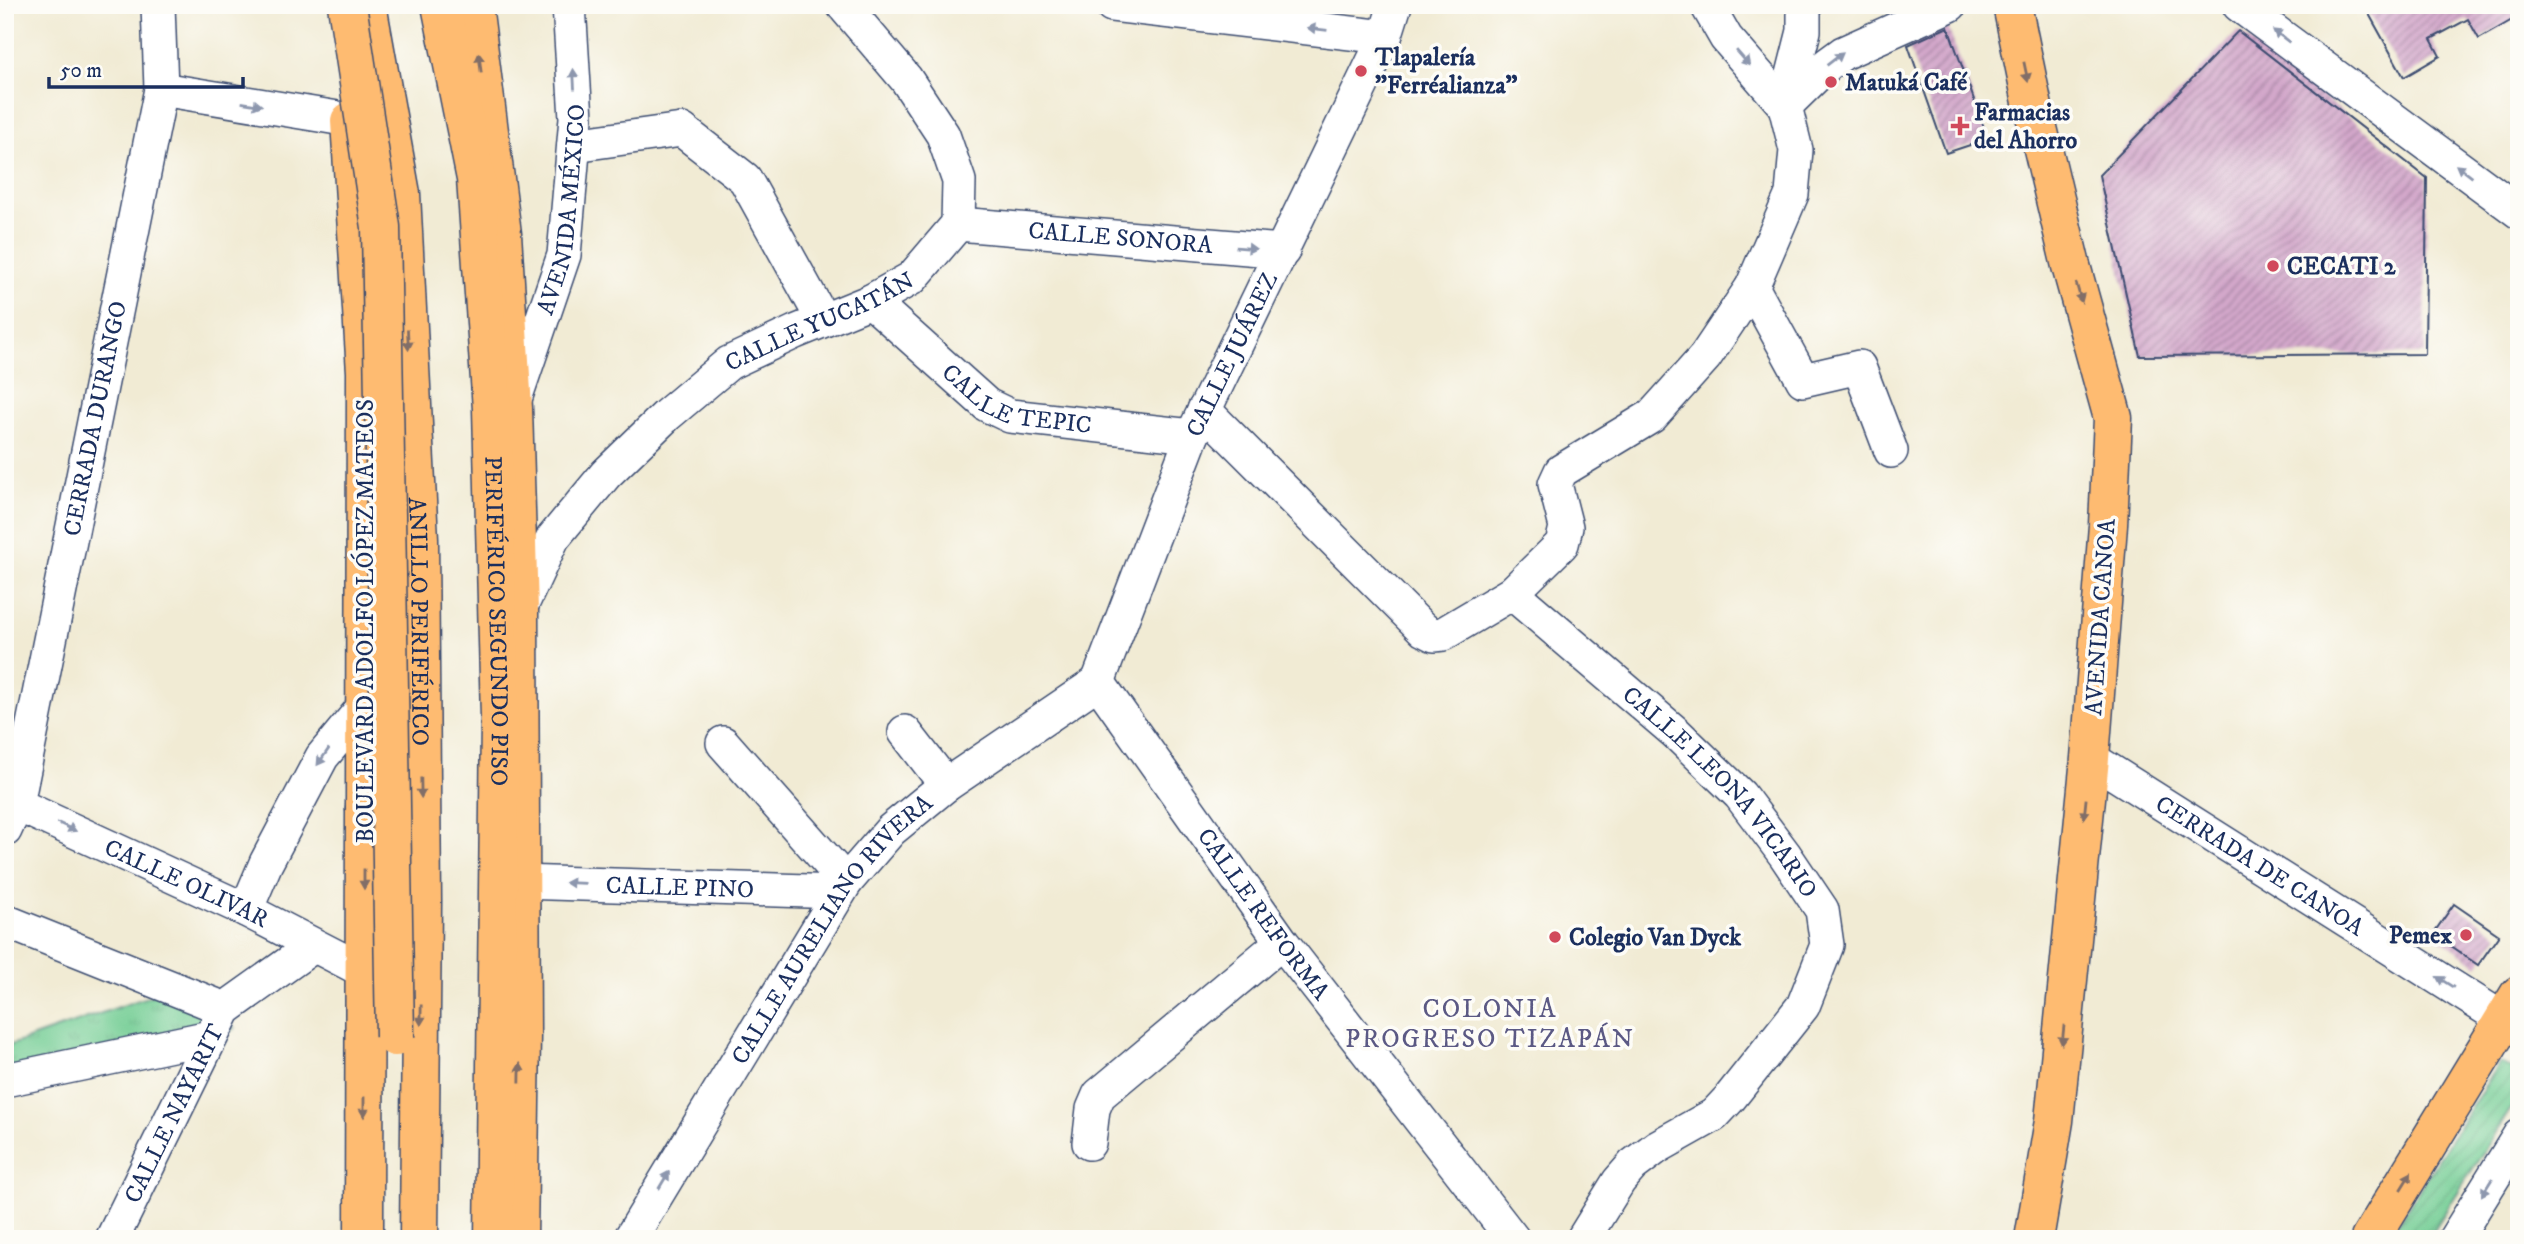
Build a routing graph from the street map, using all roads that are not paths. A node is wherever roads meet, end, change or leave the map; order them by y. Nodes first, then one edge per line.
1 (158, 5) edge
2 (328, 5) edge
3 (347, 5) edge
4 (367, 5) edge
5 (424, 5) edge
6 (441, 5) edge
7 (472, 5) edge
8 (569, 5) edge
9 (843, 5) edge
10 (1112, 5) edge
11 (1395, 5) edge
12 (1707, 5) edge
13 (1804, 5) edge
14 (1950, 5) edge
15 (2012, 5) edge
16 (2239, 5) edge
17 (1385, 37) junction
18 (161, 89) junction
19 (1785, 106) junction
20 (350, 120) junction
21 (574, 145) junction
22 (2519, 212) edge
23 (958, 224) junction
24 (1283, 251) junction
25 (1752, 287) junction
26 (871, 301) junction
27 (823, 320) junction
28 (513, 408) junction
29 (1198, 423) junction
30 (1891, 451) dead end
31 (1512, 593) junction
32 (519, 611) junction
33 (1098, 682) junction
34 (366, 704) junction
35 (905, 732) dead end
36 (723, 743) dead end
37 (2090, 758) junction
38 (946, 785) junction
39 (365, 808) junction
40 (9, 811) edge
41 (519, 882) junction
42 (843, 887) junction
43 (422, 902) junction
44 (246, 910) junction
45 (5, 921) edge
46 (1282, 942) junction
47 (313, 946) junction
48 (364, 971) junction
49 (2511, 1007) edge
50 (217, 1023) junction
51 (5, 1080) edge
52 (2519, 1136) edge
53 (1089, 1143) dead end
54 (112, 1239) edge
55 (364, 1239) edge
56 (393, 1239) edge
57 (419, 1239) edge
58 (472, 1239) edge
59 (494, 1239) edge
60 (518, 1239) edge
61 (630, 1239) edge
62 (1513, 1239) edge
63 (1583, 1239) edge
64 (2035, 1239) edge
65 (2370, 1239) edge
66 (2455, 1239) edge

1 - 18 street, CERRADA DURANGO
2 - 20 main road, BOULEVARD ADOLFO LÓPEZ MATEOS
3 - 56 main road, bridge
4 -> 43 main road, ANILLO PERIFÉRICO
5 - 58 main road
6 - 59 main road, PERIFÉRICO SEGUNDO PISO
28 -> 7 main road
21 -> 8 street, AVENIDA MÉXICO
9 - 23 street
17 -> 10 street
11 - 17 street, CALLE JUÁREZ
12 -> 19 street
13 - 19 street
19 -> 14 street
15 -> 37 main road, AVENIDA CANOA
22 -> 16 street
17 - 24 street, CALLE JUÁREZ
18 -> 20 street
18 - 40 street, CERRADA DURANGO
19 - 25 street
20 - 34 main road, BOULEVARD ADOLFO LÓPEZ MATEOS
21 - 27 street
21 - 28 street, AVENIDA MÉXICO
23 -> 24 street, CALLE SONORA
23 - 26 street, CALLE YUCATÁN
24 - 29 street, CALLE JUÁREZ
25 - 30 street
25 - 31 street
26 - 27 street, CALLE YUCATÁN
26 - 29 street, CALLE TEPIC
27 - 32 street, CALLE YUCATÁN
28 - 32 main road
29 - 31 street
29 - 33 street, CALLE JUÁREZ
31 - 63 street, CALLE LEONA VICARIO
32 - 41 main road
33 - 38 street, CALLE AURELIANO RIVERA
33 - 46 street, CALLE REFORMA
34 - 39 main road, BOULEVARD ADOLFO LÓPEZ MATEOS
34 -> 44 street
35 - 38 street
36 - 42 street
49 -> 37 street, CERRADA DE CANOA
37 -> 64 main road, AVENIDA CANOA
38 - 42 street, CALLE AURELIANO RIVERA
39 - 43 main road
39 -> 48 main road, BOULEVARD ADOLFO LÓPEZ MATEOS
40 -> 44 street, CALLE OLIVAR
42 -> 41 street, CALLE PINO
60 -> 41 main road
61 -> 42 street, CALLE AURELIANO RIVERA
43 -> 57 main road, ANILLO PERIFÉRICO
44 - 47 street, CALLE OLIVAR
45 - 50 street
46 - 53 street
46 - 62 street, CALLE REFORMA
47 - 48 street, CALLE OLIVAR
47 - 50 street, CALLE NAYARIT
48 -> 55 main road, BOULEVARD ADOLFO LÓPEZ MATEOS
65 -> 49 main road
50 - 51 street
50 - 54 street, CALLE NAYARIT
52 -> 66 street

